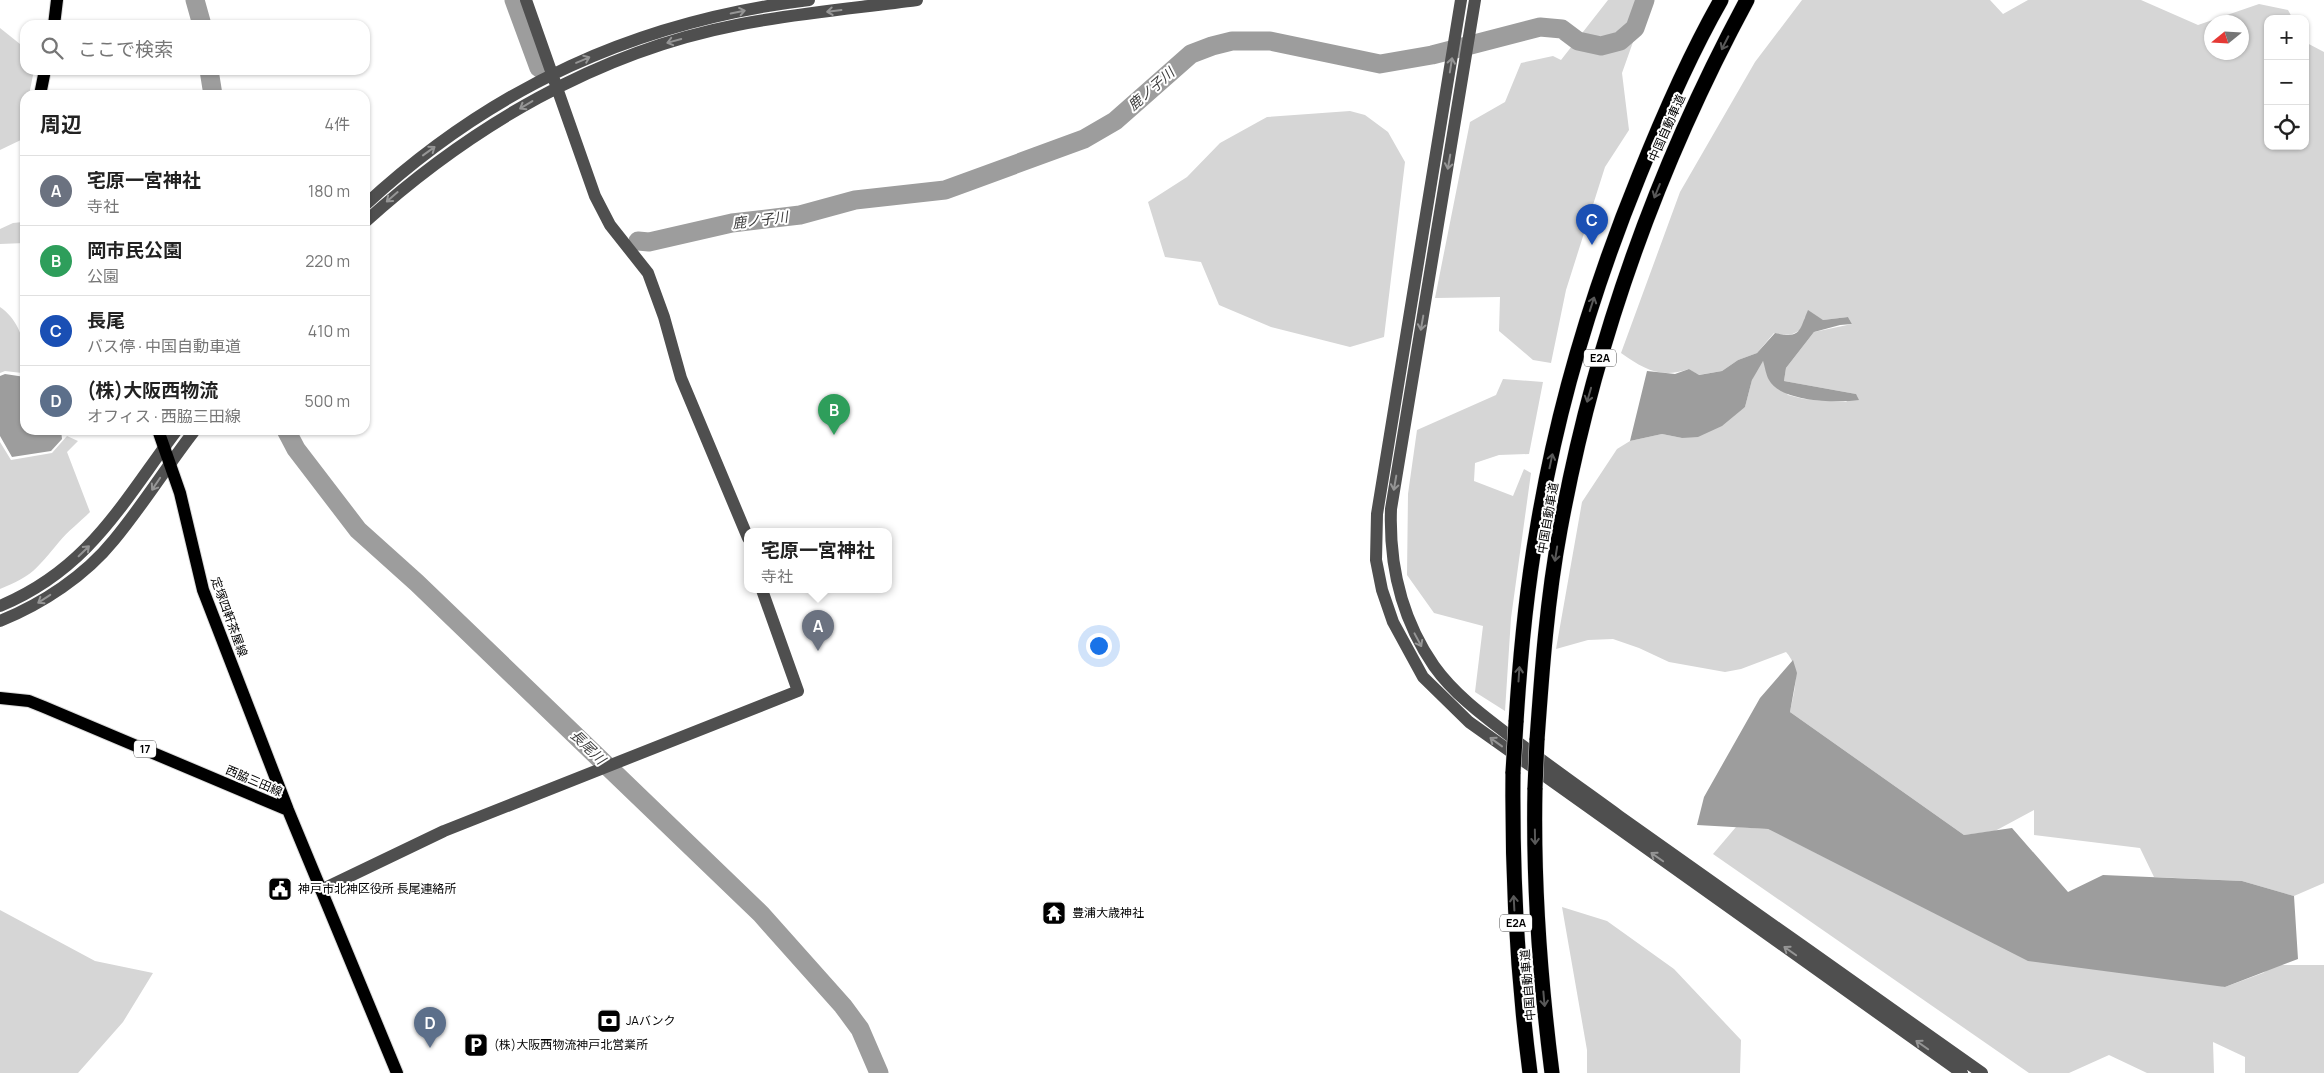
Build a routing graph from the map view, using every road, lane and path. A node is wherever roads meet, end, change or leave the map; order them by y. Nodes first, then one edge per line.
1 (58, 0) edge
2 (526, 0) edge
3 (809, 0) edge
4 (917, 0) edge
5 (1462, 0) edge
6 (1475, 0) edge
7 (1721, 0) edge
8 (1748, 0) edge
9 (55, 20) edge
10 (552, 73) junction
11 (44, 75) edge
12 (558, 87) junction
13 (41, 90) edge
14 (370, 200) edge
15 (370, 218) edge
16 (160, 435) edge
17 (173, 435) edge
18 (191, 435) edge
19 (164, 447) junction
20 (171, 462) junction
21 (744, 528) edge
22 (763, 593) edge
23 (0, 606) edge
24 (0, 621) edge
25 (0, 698) edge
26 (288, 810) junction
27 (321, 890) junction
28 (397, 1073) edge
29 (1530, 1073) edge
30 (1552, 1073) edge
31 (1962, 1073) edge
32 (1982, 1073) edge

1 - 9 main road
2 - 10 street
10 -> 3 street
4 -> 12 street
31 -> 5 street
6 -> 32 street
29 -> 7 highway, 中国自動車道 / E2A, bridge
8 -> 30 highway, 中国自動車道 / E2A, bridge
10 - 12 street
14 -> 10 street
11 - 13 main road
12 -> 15 street
12 - 21 street
16 - 19 main road, 定塚四軒茶屋線
17 - 19 street
18 - 20 street
19 - 20 main road, 定塚四軒茶屋線
23 -> 19 street
20 -> 24 street
20 - 26 main road, 定塚四軒茶屋線
22 - 27 street
25 - 26 main road, 西脇三田線 / 17
26 - 27 main road, 西脇三田線
27 - 28 main road, 西脇三田線

